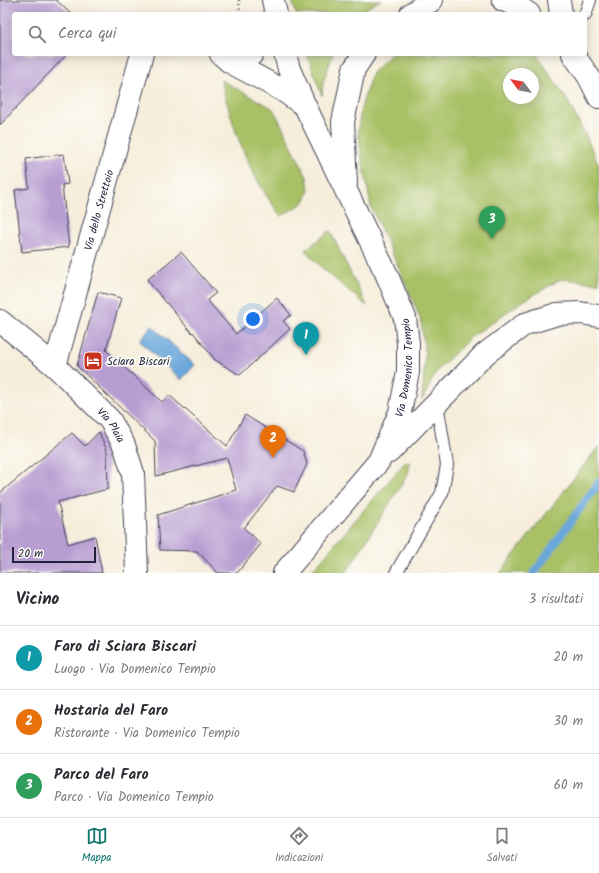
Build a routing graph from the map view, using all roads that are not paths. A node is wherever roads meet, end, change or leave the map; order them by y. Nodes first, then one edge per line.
1 (273, 0) edge
2 (432, 0) edge
3 (503, 0) edge
4 (559, 0) edge
5 (590, 0) edge
6 (276, 12) edge
7 (414, 12) edge
8 (526, 12) edge
9 (561, 12) edge
10 (586, 12) edge
11 (141, 56) edge
12 (223, 56) edge
13 (286, 56) edge
14 (363, 56) edge
15 (575, 56) edge
16 (599, 97) edge
17 (305, 106) junction
18 (347, 192) junction
19 (599, 316) edge
20 (0, 321) edge
21 (55, 366) junction
22 (437, 403) junction
23 (379, 462) junction
24 (137, 573) edge
25 (284, 573) edge
26 (396, 573) edge

1 - 6 main road
2 - 7 main road
3 - 8 main road
4 - 9 main road
5 - 10 lane
11 - 21 main road, Via dello Strettoio
12 - 17 main road
13 - 17 main road, Via Domenico Tempio
14 - 18 main road
15 - 16 main road
17 - 18 main road, Via Domenico Tempio
18 - 23 main road, Via Domenico Tempio
19 - 22 main road
20 - 21 main road, Via Plaia
21 - 24 main road, Via Plaia
22 - 23 main road
22 - 26 lane
23 - 25 main road, Via Domenico Tempio

